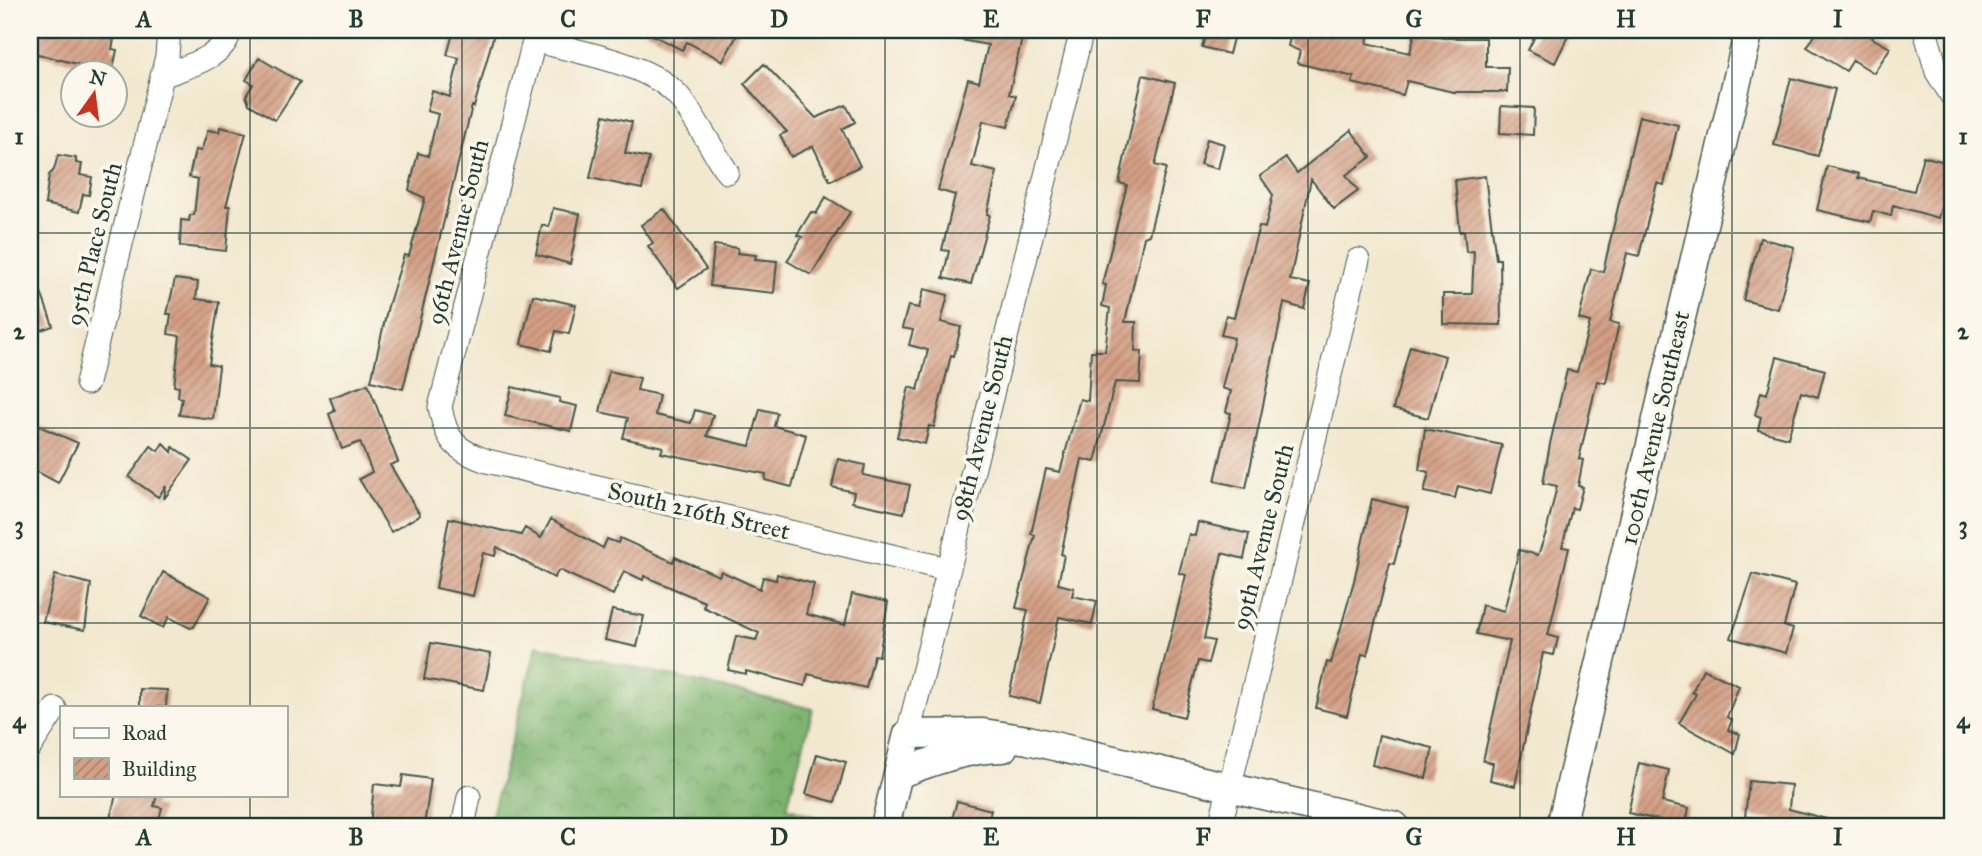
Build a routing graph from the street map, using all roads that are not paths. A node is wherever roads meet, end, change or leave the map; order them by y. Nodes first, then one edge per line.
1 (169, 30) edge
2 (230, 30) edge
3 (1082, 30) edge
4 (1749, 30) edge
5 (1925, 30) edge
6 (536, 35) edge
7 (165, 66) junction
8 (1952, 96) edge
9 (727, 172) dead end
10 (1358, 260) dead end
11 (87, 383) dead end
12 (455, 445) joint
13 (947, 569) junction
14 (55, 709) dead end
15 (908, 734) junction
16 (30, 747) edge
17 (1083, 754) junction
18 (898, 774) junction
19 (1228, 787) junction
20 (469, 797) dead end
21 (463, 826) edge
22 (885, 826) edge
23 (1220, 826) edge
24 (1395, 826) edge
25 (1561, 826) edge

1 - 7 street, 95th Place South
2 - 7 street
3 - 13 street, 98th Avenue South
4 - 25 street, 100th Avenue Southeast
5 - 8 street
6 - 9 street
6 - 12 street, 96th Avenue South
7 - 11 street, 95th Place South
10 - 19 street, 99th Avenue South
12 - 13 street, South 216th Street
13 - 15 street, 98th Avenue South
14 - 16 street
15 - 17 street
15 - 18 street, 98th Avenue South
17 - 18 street
17 - 19 street
18 - 22 street, 98th Avenue South
19 - 23 street, 99th Avenue South
19 - 24 street
20 - 21 street

